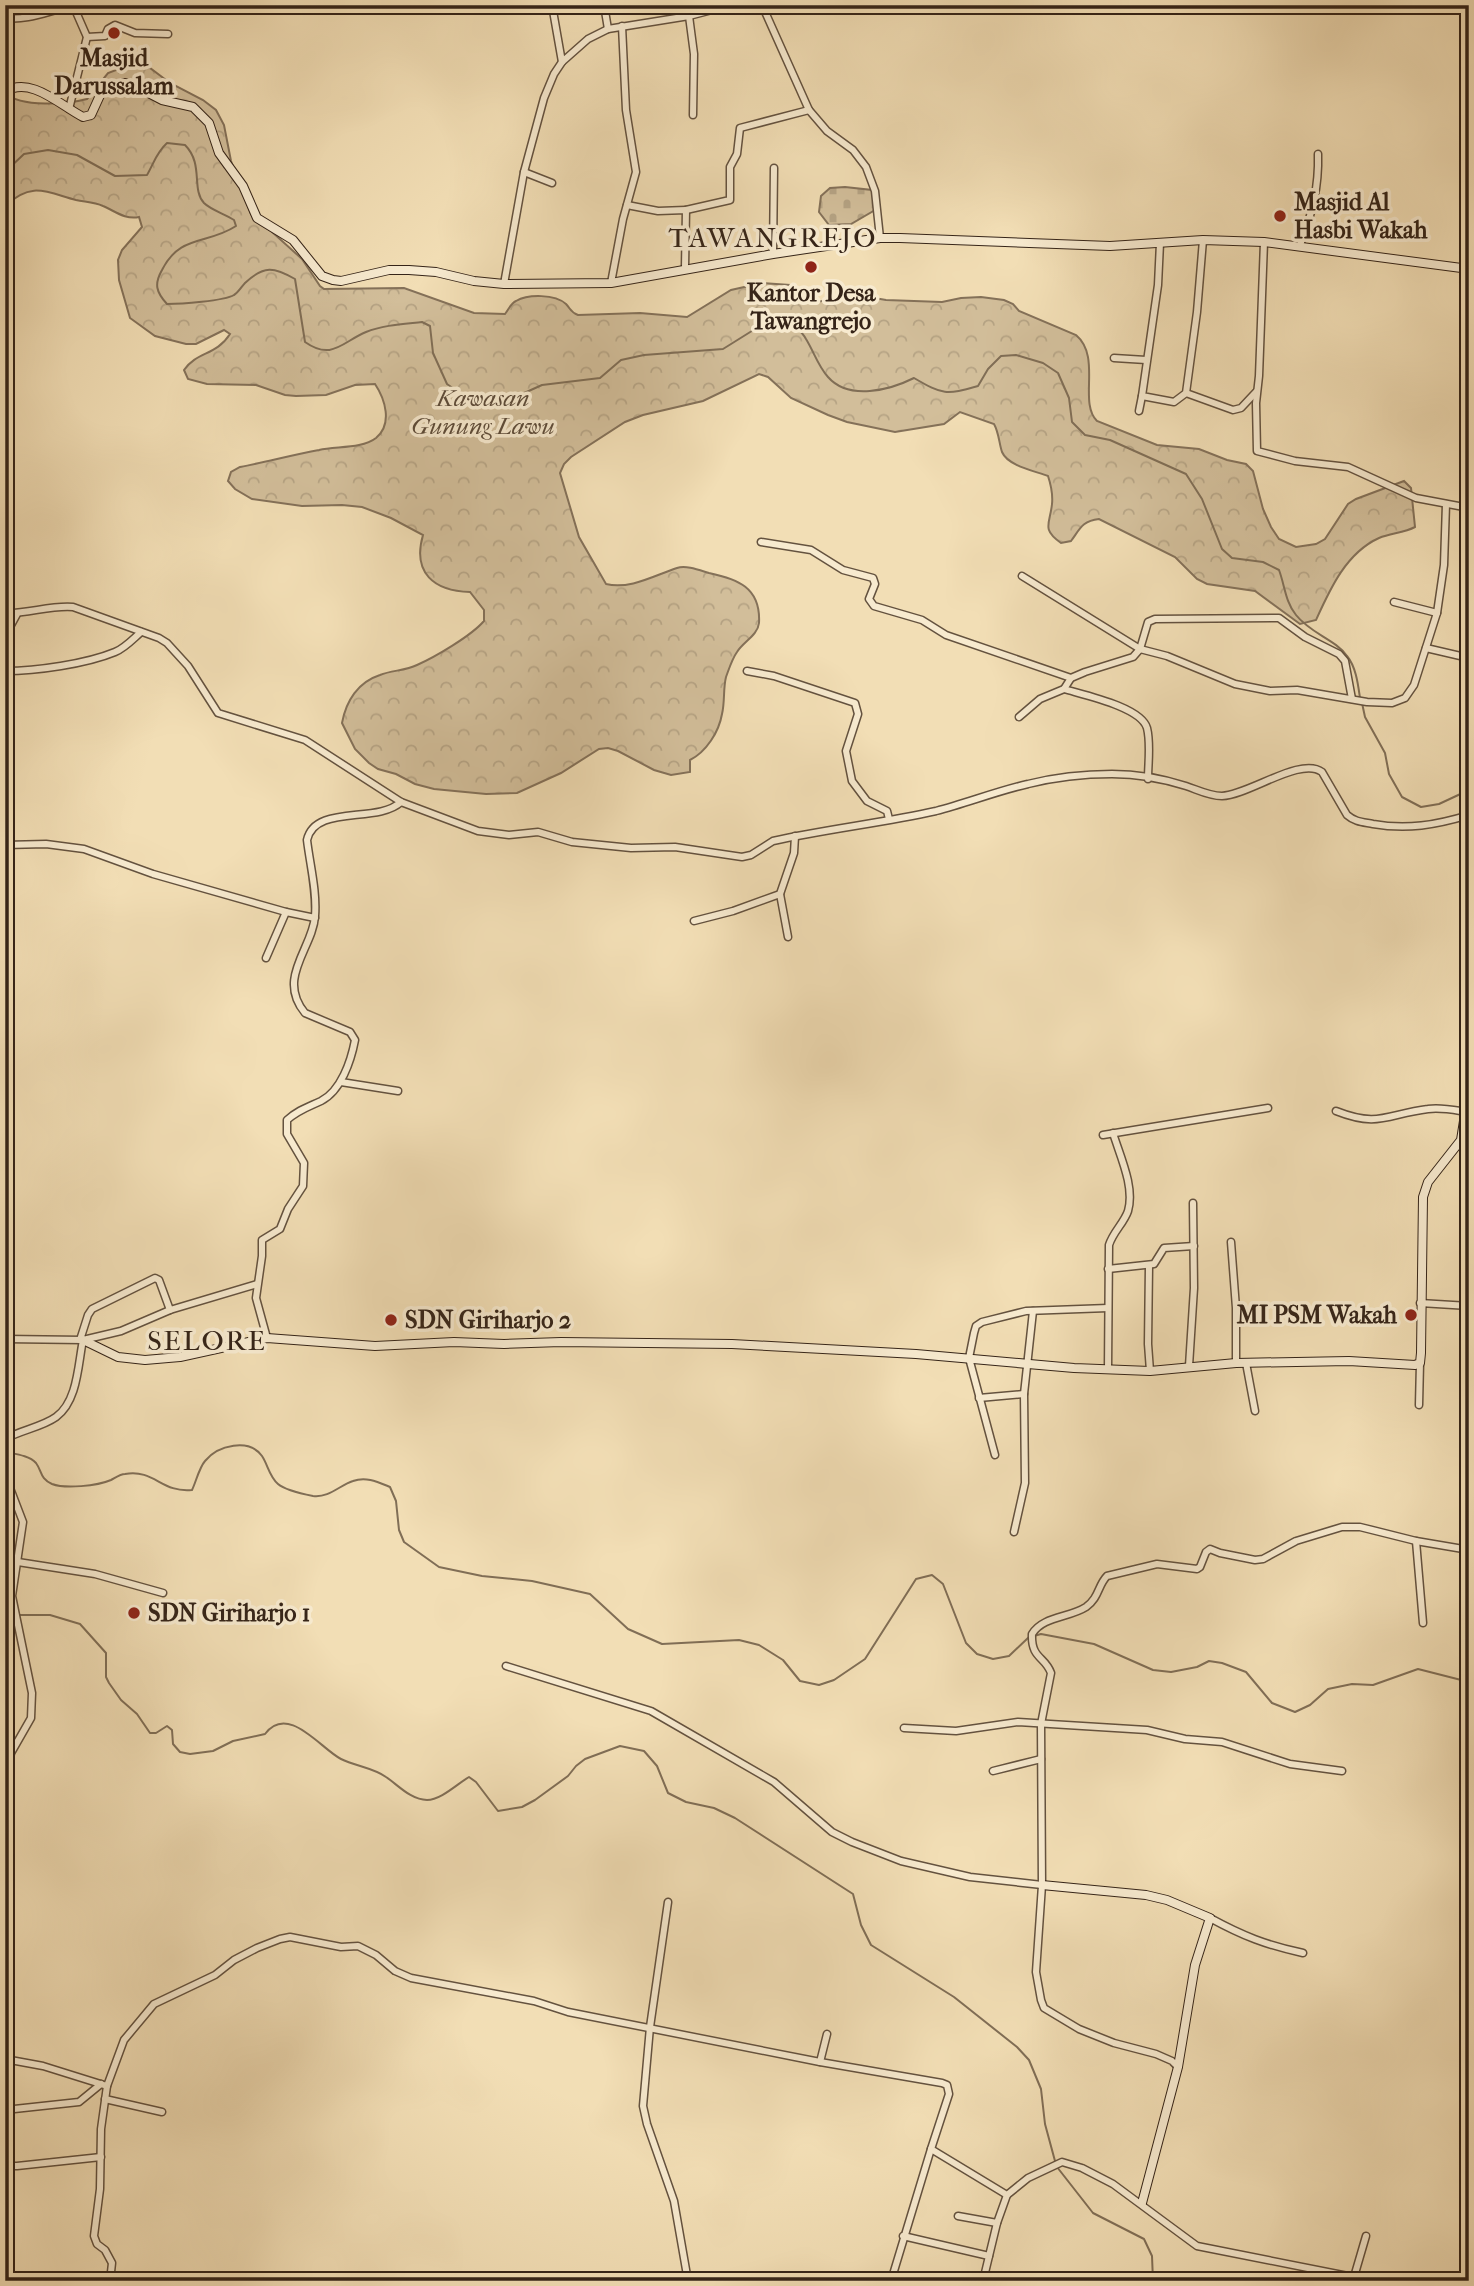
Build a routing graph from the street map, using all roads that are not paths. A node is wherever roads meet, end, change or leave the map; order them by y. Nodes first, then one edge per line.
1 (552, 5) edge
2 (604, 5) edge
3 (731, 5) edge
4 (762, 5) edge
5 (73, 6) edge
6 (689, 16) junction
7 (5, 18) edge
8 (622, 26) junction
9 (608, 29) junction
10 (168, 34) dead end
11 (88, 37) junction
12 (562, 62) junction
13 (5, 92) edge
14 (69, 109) junction
15 (810, 110) junction
16 (693, 115) dead end
17 (1318, 154) dead end
18 (774, 168) dead end
19 (524, 172) junction
20 (552, 183) dead end
21 (627, 205) junction
22 (686, 210) junction
23 (880, 238) junction
24 (1203, 240) junction
25 (1264, 242) junction
26 (1160, 243) junction
27 (1300, 245) junction
28 (773, 254) junction
29 (685, 268) junction
30 (1469, 269) edge
31 (611, 283) junction
32 (504, 284) junction
33 (1114, 358) dead end
34 (1146, 360) junction
35 (1257, 390) junction
36 (1186, 393) junction
37 (1142, 396) junction
38 (1139, 411) dead end
39 (1446, 504) junction
40 (1469, 508) edge
41 (761, 542) dead end
42 (1022, 576) dead end
43 (1394, 603) dead end
44 (5, 613) edge
45 (1437, 613) junction
46 (17, 614) junction
47 (141, 632) junction
48 (5, 636) edge
49 (1426, 648) junction
50 (1140, 649) junction
51 (1469, 658) edge
52 (5, 671) edge
53 (747, 671) dead end
54 (1072, 678) junction
55 (1064, 689) junction
56 (1354, 700) junction
57 (1018, 717) dead end
58 (1148, 779) junction
59 (401, 802) junction
60 (1469, 815) edge
61 (889, 820) junction
62 (795, 836) junction
63 (5, 845) edge
64 (780, 894) junction
65 (286, 912) junction
66 (315, 918) junction
67 (694, 921) dead end
68 (788, 937) dead end
69 (266, 958) dead end
70 (341, 1082) junction
71 (1469, 1089) edge
72 (398, 1091) dead end
73 (1268, 1108) dead end
74 (1336, 1111) dead end
75 (1468, 1112) edge
76 (1113, 1133) junction
77 (1103, 1135) dead end
78 (1193, 1203) dead end
79 (1231, 1242) dead end
80 (1194, 1247) junction
81 (1149, 1266) junction
82 (1108, 1269) junction
83 (257, 1284) junction
84 (1420, 1303) junction
85 (1469, 1306) edge
86 (1108, 1308) junction
87 (170, 1310) junction
88 (1033, 1311) junction
89 (267, 1338) junction
90 (5, 1339) edge
91 (81, 1340) junction
92 (969, 1358) junction
93 (1027, 1363) junction
94 (1236, 1363) junction
95 (1246, 1363) junction
96 (1420, 1363) junction
97 (1189, 1366) junction
98 (1108, 1369) junction
99 (1150, 1371) junction
100 (1024, 1394) junction
101 (979, 1398) junction
102 (1419, 1405) dead end
103 (1255, 1411) dead end
104 (5, 1439) edge
105 (995, 1455) dead end
106 (5, 1475) edge
107 (1014, 1532) dead end
108 (1416, 1541) junction
109 (1469, 1550) edge
110 (5, 1560) edge
111 (17, 1562) junction
112 (163, 1593) dead end
113 (1423, 1623) dead end
114 (506, 1666) dead end
115 (1041, 1724) junction
116 (904, 1728) dead end
117 (1041, 1759) junction
118 (993, 1771) dead end
119 (1342, 1771) dead end
120 (5, 1784) edge
121 (5, 1826) edge
122 (5, 1848) edge
123 (1042, 1885) junction
124 (668, 1902) dead end
125 (1210, 1918) junction
126 (1303, 1953) dead end
127 (650, 2027) junction
128 (827, 2034) dead end
129 (5, 2059) edge
130 (820, 2062) junction
131 (1178, 2067) junction
132 (104, 2085) junction
133 (105, 2099) junction
134 (5, 2110) edge
135 (162, 2112) dead end
136 (931, 2149) junction
137 (101, 2157) junction
138 (5, 2158) edge
139 (1007, 2195) junction
140 (1142, 2203) junction
141 (958, 2216) dead end
142 (997, 2223) junction
143 (903, 2236) junction
144 (1366, 2236) dead end
145 (989, 2256) junction
146 (1354, 2277) junction
147 (110, 2281) edge
148 (688, 2281) edge
149 (891, 2281) edge
150 (983, 2281) edge
151 (1373, 2281) edge

1 - 12 street
2 - 9 street
3 - 6 street
4 - 15 street
5 - 7 street
5 - 11 street
6 - 8 street
6 - 16 street
8 - 9 street
8 - 21 street
9 - 12 street
10 - 11 street
11 - 14 street
12 - 19 street
13 - 14 street
14 - 32 street
15 - 22 street
15 - 23 street
17 - 27 street
18 - 28 street
19 - 20 street
19 - 32 street
21 - 22 street
21 - 31 street
22 - 29 street
23 - 26 street
23 - 28 street
24 - 25 street
24 - 26 street
24 - 36 street
25 - 27 street
25 - 35 street
26 - 34 street
27 - 30 street
28 - 29 street
29 - 31 street
31 - 32 street
33 - 34 street
34 - 37 street
35 - 36 street
35 - 39 street
36 - 37 street
37 - 38 street
39 - 40 street
39 - 45 street
41 - 54 street
42 - 50 street
43 - 45 street
44 - 46 street
45 - 49 street
46 - 47 street
46 - 48 street
47 - 52 street
47 - 59 street
49 - 51 street
49 - 56 street
50 - 54 street
50 - 56 street
50 - 56 street
53 - 61 street
54 - 55 street
55 - 57 street
55 - 58 street
58 - 60 street
58 - 61 street
59 - 62 street
59 - 66 street
61 - 62 street
62 - 64 street
63 - 65 street
64 - 67 street
64 - 68 street
65 - 66 street
65 - 69 street
66 - 70 street
70 - 72 street
70 - 83 street
71 - 75 street
73 - 76 street
74 - 75 street
75 - 84 street
76 - 77 street
76 - 82 street
78 - 80 street
79 - 94 street
80 - 81 street
80 - 97 street
81 - 82 street
81 - 99 street
82 - 86 street
83 - 87 street
83 - 89 street
84 - 85 street
84 - 96 street
86 - 88 street
86 - 98 street
87 - 91 street
87 - 91 street
88 - 92 street
88 - 93 street
89 - 91 street
89 - 92 street
90 - 91 street
91 - 104 street
92 - 93 street
92 - 101 street
93 - 98 street
93 - 100 street
94 - 95 street
94 - 97 street
95 - 96 street
95 - 103 street
96 - 102 street
97 - 99 street
98 - 99 street
100 - 101 street
100 - 107 street
101 - 105 street
106 - 111 street
108 - 109 street
108 - 113 street
108 - 115 street
110 - 111 street
111 - 112 street
111 - 120 street
114 - 123 street
115 - 116 street
115 - 117 street
115 - 119 street
117 - 118 street
117 - 123 street
121 - 122 street
123 - 125 street
123 - 131 street
124 - 127 street
125 - 126 street
125 - 131 street
127 - 130 street
127 - 132 street
127 - 148 street
128 - 130 street
129 - 132 street
130 - 136 street
131 - 140 street
132 - 133 street
132 - 134 street
133 - 135 street
133 - 137 street
136 - 139 street
136 - 143 street
137 - 138 street
137 - 147 street
139 - 140 street
139 - 142 street
140 - 146 street
141 - 142 street
142 - 145 street
143 - 145 street
143 - 149 street
144 - 146 street
145 - 150 street
146 - 151 street

